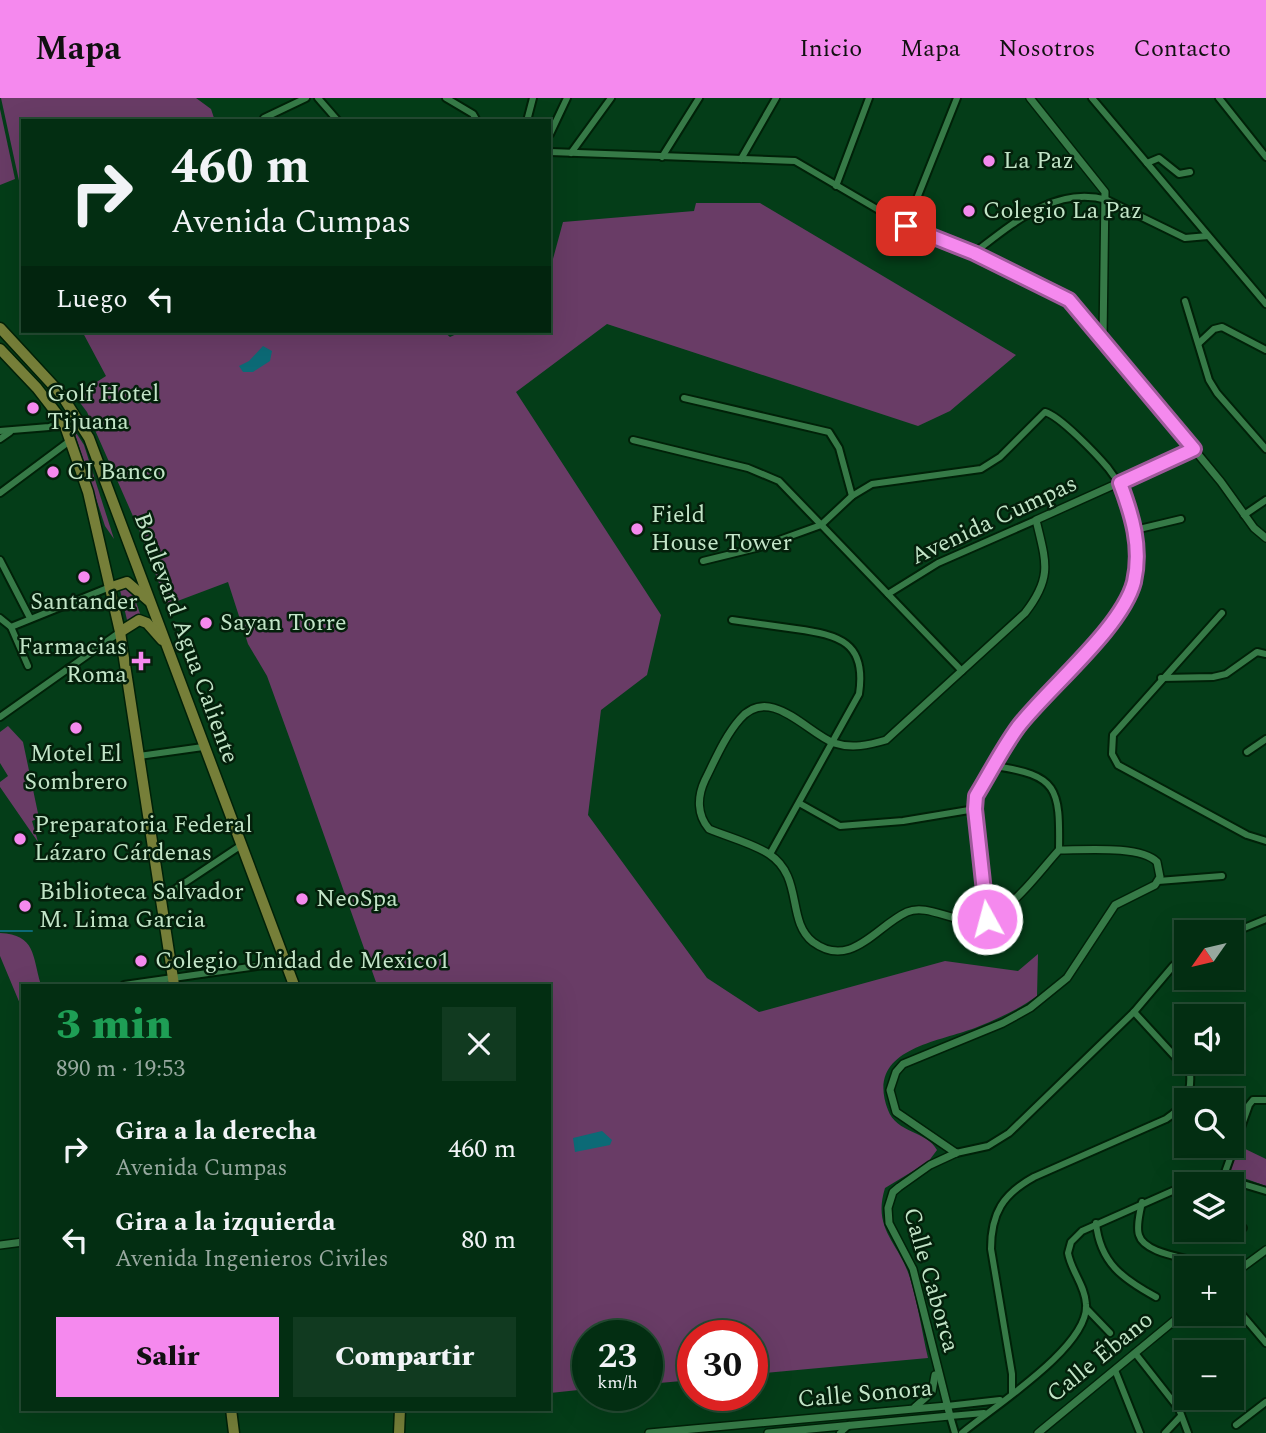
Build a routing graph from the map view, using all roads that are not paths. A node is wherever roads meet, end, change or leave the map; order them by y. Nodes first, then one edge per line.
1 (306, 98) edge
2 (318, 98) edge
3 (446, 98) edge
4 (533, 98) edge
5 (567, 98) edge
6 (611, 98) edge
7 (699, 98) edge
8 (776, 98) edge
9 (869, 98) edge
10 (957, 98) edge
11 (1030, 98) edge
12 (1092, 98) edge
13 (1219, 98) edge
14 (264, 118) dead end
15 (336, 119) edge
16 (476, 119) edge
17 (528, 119) edge
18 (551, 132) edge
19 (551, 152) edge
20 (571, 153) junction
21 (662, 157) junction
22 (1266, 157) edge
23 (741, 159) junction
24 (1147, 163) junction
25 (1191, 172) dead end
26 (836, 186) junction
27 (1107, 200) junction
28 (906, 226) junction
29 (1208, 236) junction
30 (974, 253) junction
31 (1185, 301) dead end
32 (1266, 304) edge
33 (0, 328) edge
34 (1103, 339) junction
35 (1199, 343) junction
36 (0, 349) edge
37 (1266, 350) edge
38 (684, 398) dead end
39 (78, 417) junction
40 (64, 423) junction
41 (0, 431) edge
42 (10, 432) junction
43 (0, 439) edge
44 (71, 440) junction
45 (633, 440) dead end
46 (1194, 449) junction
47 (1266, 449) edge
48 (1120, 483) junction
49 (0, 493) edge
50 (852, 496) junction
51 (1266, 500) edge
52 (1244, 515) junction
53 (1181, 519) dead end
54 (1036, 520) junction
55 (821, 525) junction
56 (1135, 530) junction
57 (1266, 538) edge
58 (0, 560) edge
59 (703, 561) dead end
60 (112, 587) junction
61 (888, 594) junction
62 (152, 606) junction
63 (1222, 613) dead end
64 (0, 618) edge
65 (30, 618) junction
66 (732, 620) dead end
67 (11, 626) junction
68 (120, 632) junction
69 (167, 646) junction
70 (1266, 654) edge
71 (28, 666) dead end
72 (962, 671) junction
73 (1161, 678) junction
74 (0, 717) edge
75 (1266, 739) edge
76 (833, 743) junction
77 (203, 747) junction
78 (1247, 752) dead end
79 (139, 756) junction
80 (994, 766) junction
81 (799, 803) junction
82 (975, 809) junction
83 (1266, 841) edge
84 (240, 846) junction
85 (1059, 850) junction
86 (769, 854) junction
87 (1222, 876) dead end
88 (1158, 881) junction
89 (162, 898) junction
90 (987, 919) junction
91 (1266, 919) edge
92 (1244, 928) edge
93 (285, 962) junction
94 (1174, 964) edge
95 (174, 982) edge
96 (141, 984) edge
97 (294, 984) edge
98 (1134, 1012) junction
99 (1266, 1100) edge
100 (956, 1153) junction
101 (1225, 1172) edge
102 (1244, 1184) edge
103 (1174, 1190) edge
104 (1266, 1191) edge
105 (1142, 1202) junction
106 (1096, 1223) junction
107 (21, 1242) edge
108 (0, 1245) edge
109 (1266, 1250) edge
110 (1177, 1256) edge
111 (1244, 1266) edge
112 (1156, 1297) dead end
113 (1086, 1308) junction
114 (1244, 1317) edge
115 (1174, 1321) edge
116 (1110, 1333) dead end
117 (1266, 1343) edge
118 (1135, 1353) junction
119 (935, 1363) junction
120 (1115, 1370) junction
121 (1012, 1393) junction
122 (1002, 1400) junction
123 (1266, 1402) edge
124 (947, 1406) junction
125 (914, 1408) junction
126 (231, 1411) edge
127 (400, 1411) edge
128 (986, 1413) junction
129 (950, 1416) junction
130 (1181, 1416) junction
131 (1236, 1425) dead end
132 (849, 1426) junction
133 (234, 1433) edge
134 (398, 1433) edge
135 (649, 1433) edge
136 (768, 1433) edge
137 (840, 1433) edge
138 (955, 1433) edge
139 (962, 1433) edge
140 (1038, 1433) edge
141 (1140, 1433) edge
142 (1165, 1433) edge
143 (1188, 1433) edge

1 - 14 street
2 - 15 street
3 - 16 street
4 - 17 street
5 - 18 street
6 - 20 street
7 - 21 street
8 - 23 street
9 - 26 street
10 - 28 street
11 - 27 street
12 - 24 street
13 - 22 street
19 - 20 street
20 - 21 street
21 - 23 street
23 - 26 street
24 - 25 street
24 - 29 street
26 - 28 street
27 - 29 street
27 - 30 street
27 - 34 street
28 - 30 street
29 - 32 street
30 - 34 street
31 - 35 street
33 - 39 main road, Boulevard Agua Caliente
34 - 46 street
35 - 37 street
35 - 47 street
36 - 40 main road, Boulevard Agua Caliente
38 - 50 street
39 - 40 street
39 - 62 main road, Boulevard Agua Caliente
40 - 42 street
40 - 44 main road, Boulevard Agua Caliente
41 - 42 street
42 - 43 street
44 - 49 street
44 - 60 main road, Boulevard Agua Caliente
45 - 55 street
46 - 48 street, Avenida Cumpas
46 - 52 street
48 - 50 street
48 - 54 street, Avenida Cumpas
48 - 56 street
50 - 55 street
51 - 52 street
52 - 57 street
53 - 56 street
54 - 61 street, Avenida Cumpas
54 - 72 street
55 - 59 street
55 - 61 street
56 - 80 street
58 - 65 street
60 - 62 main road
60 - 65 street
60 - 68 main road, Boulevard Agua Caliente
61 - 72 street
62 - 69 main road, Boulevard Agua Caliente
63 - 73 street
64 - 67 street
65 - 67 street
66 - 76 street
67 - 71 street
68 - 69 main road
68 - 74 street
68 - 79 main road, Boulevard Agua Caliente
69 - 77 main road, Boulevard Agua Caliente
70 - 73 street
72 - 76 street
73 - 83 street
75 - 78 street
76 - 81 street
76 - 86 street
77 - 79 street
77 - 84 main road, Boulevard Agua Caliente
79 - 89 main road, Boulevard Agua Caliente
80 - 82 street
80 - 85 street
81 - 82 street
81 - 86 street
82 - 90 street
84 - 89 street
84 - 93 main road, Boulevard Agua Caliente
85 - 88 street
85 - 90 street
86 - 90 street
87 - 88 street
88 - 100 street
89 - 95 main road, Boulevard Agua Caliente
91 - 92 street
93 - 95 street
93 - 97 main road, Boulevard Agua Caliente
94 - 98 street
95 - 96 street
98 - 100 street
98 - 121 street
99 - 101 street
100 - 119 street, Calle Caborca
102 - 104 street
103 - 105 street
105 - 106 street
105 - 110 street
106 - 112 street
106 - 113 street
107 - 108 street
109 - 111 street
113 - 116 street
113 - 121 street
114 - 117 street
115 - 118 street, Calle Ébano
118 - 120 street, Calle Ébano
118 - 130 street
119 - 124 street, Calle Caborca
119 - 125 street
120 - 140 street, Calle Ébano
120 - 141 street
121 - 122 street
122 - 124 street, Calle Sonora
122 - 128 street
123 - 131 street
124 - 125 street, Calle Sonora
124 - 129 street, Calle Caborca
125 - 135 street, Calle Sonora
126 - 133 main road
127 - 134 main road
128 - 129 street, Calle Sonora
128 - 139 street
129 - 132 street, Calle Sonora
129 - 138 street, Calle Caborca
130 - 142 street
130 - 143 street
132 - 136 street, Calle Sonora
132 - 137 street

